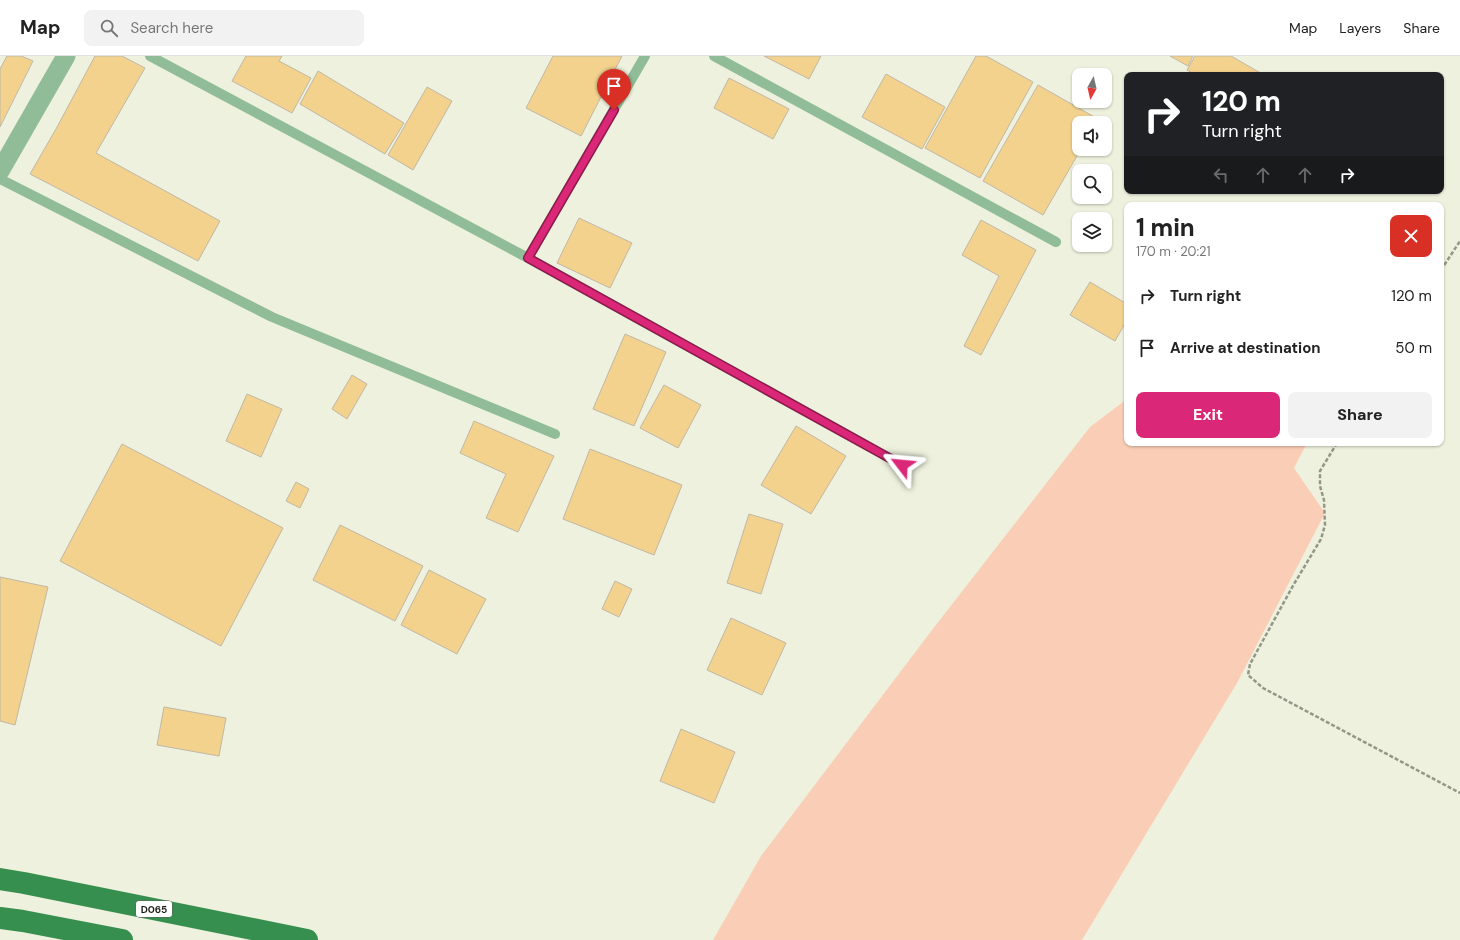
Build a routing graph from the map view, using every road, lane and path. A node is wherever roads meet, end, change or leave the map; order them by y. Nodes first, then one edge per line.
1 (66, 56) edge
2 (150, 56) edge
3 (645, 56) edge
4 (714, 56) edge
5 (0, 171) edge
6 (0, 179) edge
7 (1460, 241) edge
8 (1056, 242) dead end
9 (528, 258) junction
10 (1444, 265) edge
11 (555, 434) dead end
12 (1335, 446) edge
13 (902, 465) dead end
14 (1460, 793) edge
15 (0, 879) edge
16 (0, 918) edge
17 (122, 940) edge
18 (307, 940) edge

1 - 5 street
2 - 9 lane
3 - 9 lane
4 - 8 lane
6 - 11 lane
7 - 10 path
9 - 13 lane
12 - 14 path
15 - 18 main road, D065
16 - 17 main road

